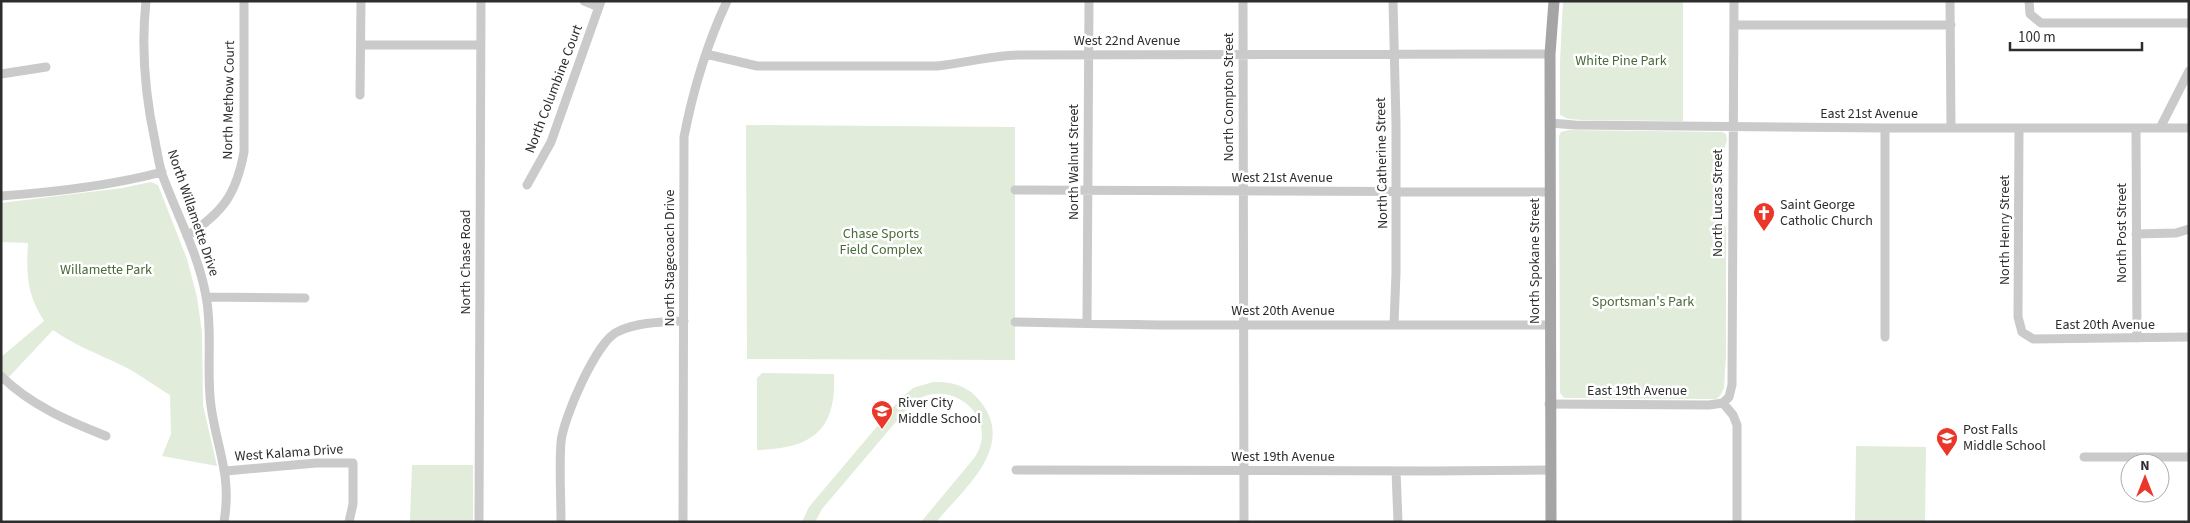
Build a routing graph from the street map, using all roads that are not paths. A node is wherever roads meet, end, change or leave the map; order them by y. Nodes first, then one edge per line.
1 (146, 1) edge
2 (244, 1) edge
3 (361, 1) edge
4 (481, 1) edge
5 (584, 1) edge
6 (727, 1) edge
7 (1089, 1) edge
8 (1243, 1) edge
9 (1393, 1) edge
10 (1554, 1) edge
11 (1734, 1) edge
12 (1950, 1) edge
13 (2029, 1) edge
14 (600, 4) edge
15 (2189, 23) edge
16 (1734, 25) junction
17 (1951, 25) junction
18 (361, 45) junction
19 (480, 45) junction
20 (706, 54) junction
21 (1393, 54) junction
22 (1550, 54) junction
23 (1088, 55) junction
24 (1243, 56) junction
25 (46, 67) dead end
26 (2189, 71) edge
27 (1, 74) edge
28 (360, 95) dead end
29 (1550, 123) junction
30 (1732, 126) junction
31 (1885, 128) junction
32 (1951, 128) junction
33 (2019, 128) junction
34 (2136, 128) junction
35 (2160, 128) junction
36 (2189, 128) edge
37 (162, 172) junction
38 (527, 185) dead end
39 (1015, 190) dead end
40 (1088, 191) junction
41 (1243, 191) junction
42 (1396, 192) junction
43 (1550, 192) junction
44 (1, 196) edge
45 (2189, 229) edge
46 (2136, 234) junction
47 (187, 236) junction
48 (206, 298) junction
49 (305, 298) dead end
50 (684, 321) junction
51 (1015, 322) dead end
52 (1087, 323) junction
53 (1243, 324) junction
54 (1394, 324) junction
55 (1550, 325) junction
56 (2022, 332) joint
57 (1885, 337) dead end
58 (2137, 338) junction
59 (2189, 338) edge
60 (1, 376) edge
61 (1723, 403) junction
62 (1549, 404) junction
63 (106, 436) dead end
64 (2084, 457) dead end
65 (2189, 457) edge
66 (1016, 470) dead end
67 (1549, 470) junction
68 (226, 471) junction
69 (1244, 471) junction
70 (1396, 471) junction
71 (224, 522) edge
72 (349, 522) edge
73 (479, 522) edge
74 (561, 522) edge
75 (683, 522) edge
76 (1244, 522) edge
77 (1398, 522) edge
78 (1551, 522) edge
79 (1738, 522) edge

1 - 37 street, North Willamette Drive
2 - 47 street, North Methow Court
3 - 18 street
4 - 19 street, North Chase Road
5 - 14 street
6 - 20 street, North Stagecoach Drive
7 - 23 street, North Walnut Street
8 - 24 street, North Compton Street
9 - 21 street, North Catherine Street
10 - 22 main road, North Spokane Street
11 - 16 street, North Lucas Street
12 - 17 street
13 - 15 street
14 - 38 street, North Columbine Court
16 - 17 street
16 - 30 street, North Lucas Street
17 - 32 street
18 - 19 street
18 - 28 street
19 - 73 street, North Chase Road
20 - 23 street, West 22nd Avenue
20 - 50 street, North Stagecoach Drive
21 - 22 street, West 22nd Avenue
21 - 24 street, West 22nd Avenue
21 - 42 street, North Catherine Street
22 - 29 main road, North Spokane Street
23 - 24 street, West 22nd Avenue
23 - 40 street, North Walnut Street
24 - 41 street, North Compton Street
25 - 27 street
26 - 35 street
29 - 30 street, East 21st Avenue
29 - 43 main road, North Spokane Street
30 - 31 street, East 21st Avenue
30 - 61 street, North Lucas Street
31 - 32 street, East 21st Avenue
31 - 57 street
32 - 33 street, East 21st Avenue
33 - 34 street, East 21st Avenue
33 - 56 street, North Henry Street
34 - 35 street, East 21st Avenue
34 - 46 street, North Post Street
35 - 36 street, East 21st Avenue
37 - 44 street
37 - 47 street, North Willamette Drive
39 - 40 street, West 21st Avenue
40 - 41 street, West 21st Avenue
40 - 52 street, North Walnut Street
41 - 42 street, West 21st Avenue
41 - 53 street, North Compton Street
42 - 43 street, West 21st Avenue
42 - 54 street, North Catherine Street
43 - 55 main road, North Spokane Street
45 - 46 street
46 - 58 street, North Post Street
47 - 48 street, North Willamette Drive
48 - 49 street
48 - 68 street, North Willamette Drive
50 - 74 street
50 - 75 street, North Stagecoach Drive
51 - 52 street, West 20th Avenue
52 - 53 street, West 20th Avenue
53 - 54 street, West 20th Avenue
53 - 69 street, North Compton Street
54 - 55 street, West 20th Avenue
55 - 62 main road, North Spokane Street
56 - 58 street, East 20th Avenue
58 - 59 street, East 20th Avenue
60 - 63 street
61 - 62 street, East 19th Avenue
61 - 79 street
62 - 67 main road, North Spokane Street
64 - 65 street
66 - 69 street, West 19th Avenue
67 - 70 street, West 19th Avenue
67 - 78 main road, North Spokane Street
68 - 71 street, North Willamette Drive
68 - 72 street, West Kalama Drive
69 - 70 street, West 19th Avenue
69 - 76 street, North Compton Street
70 - 77 street

